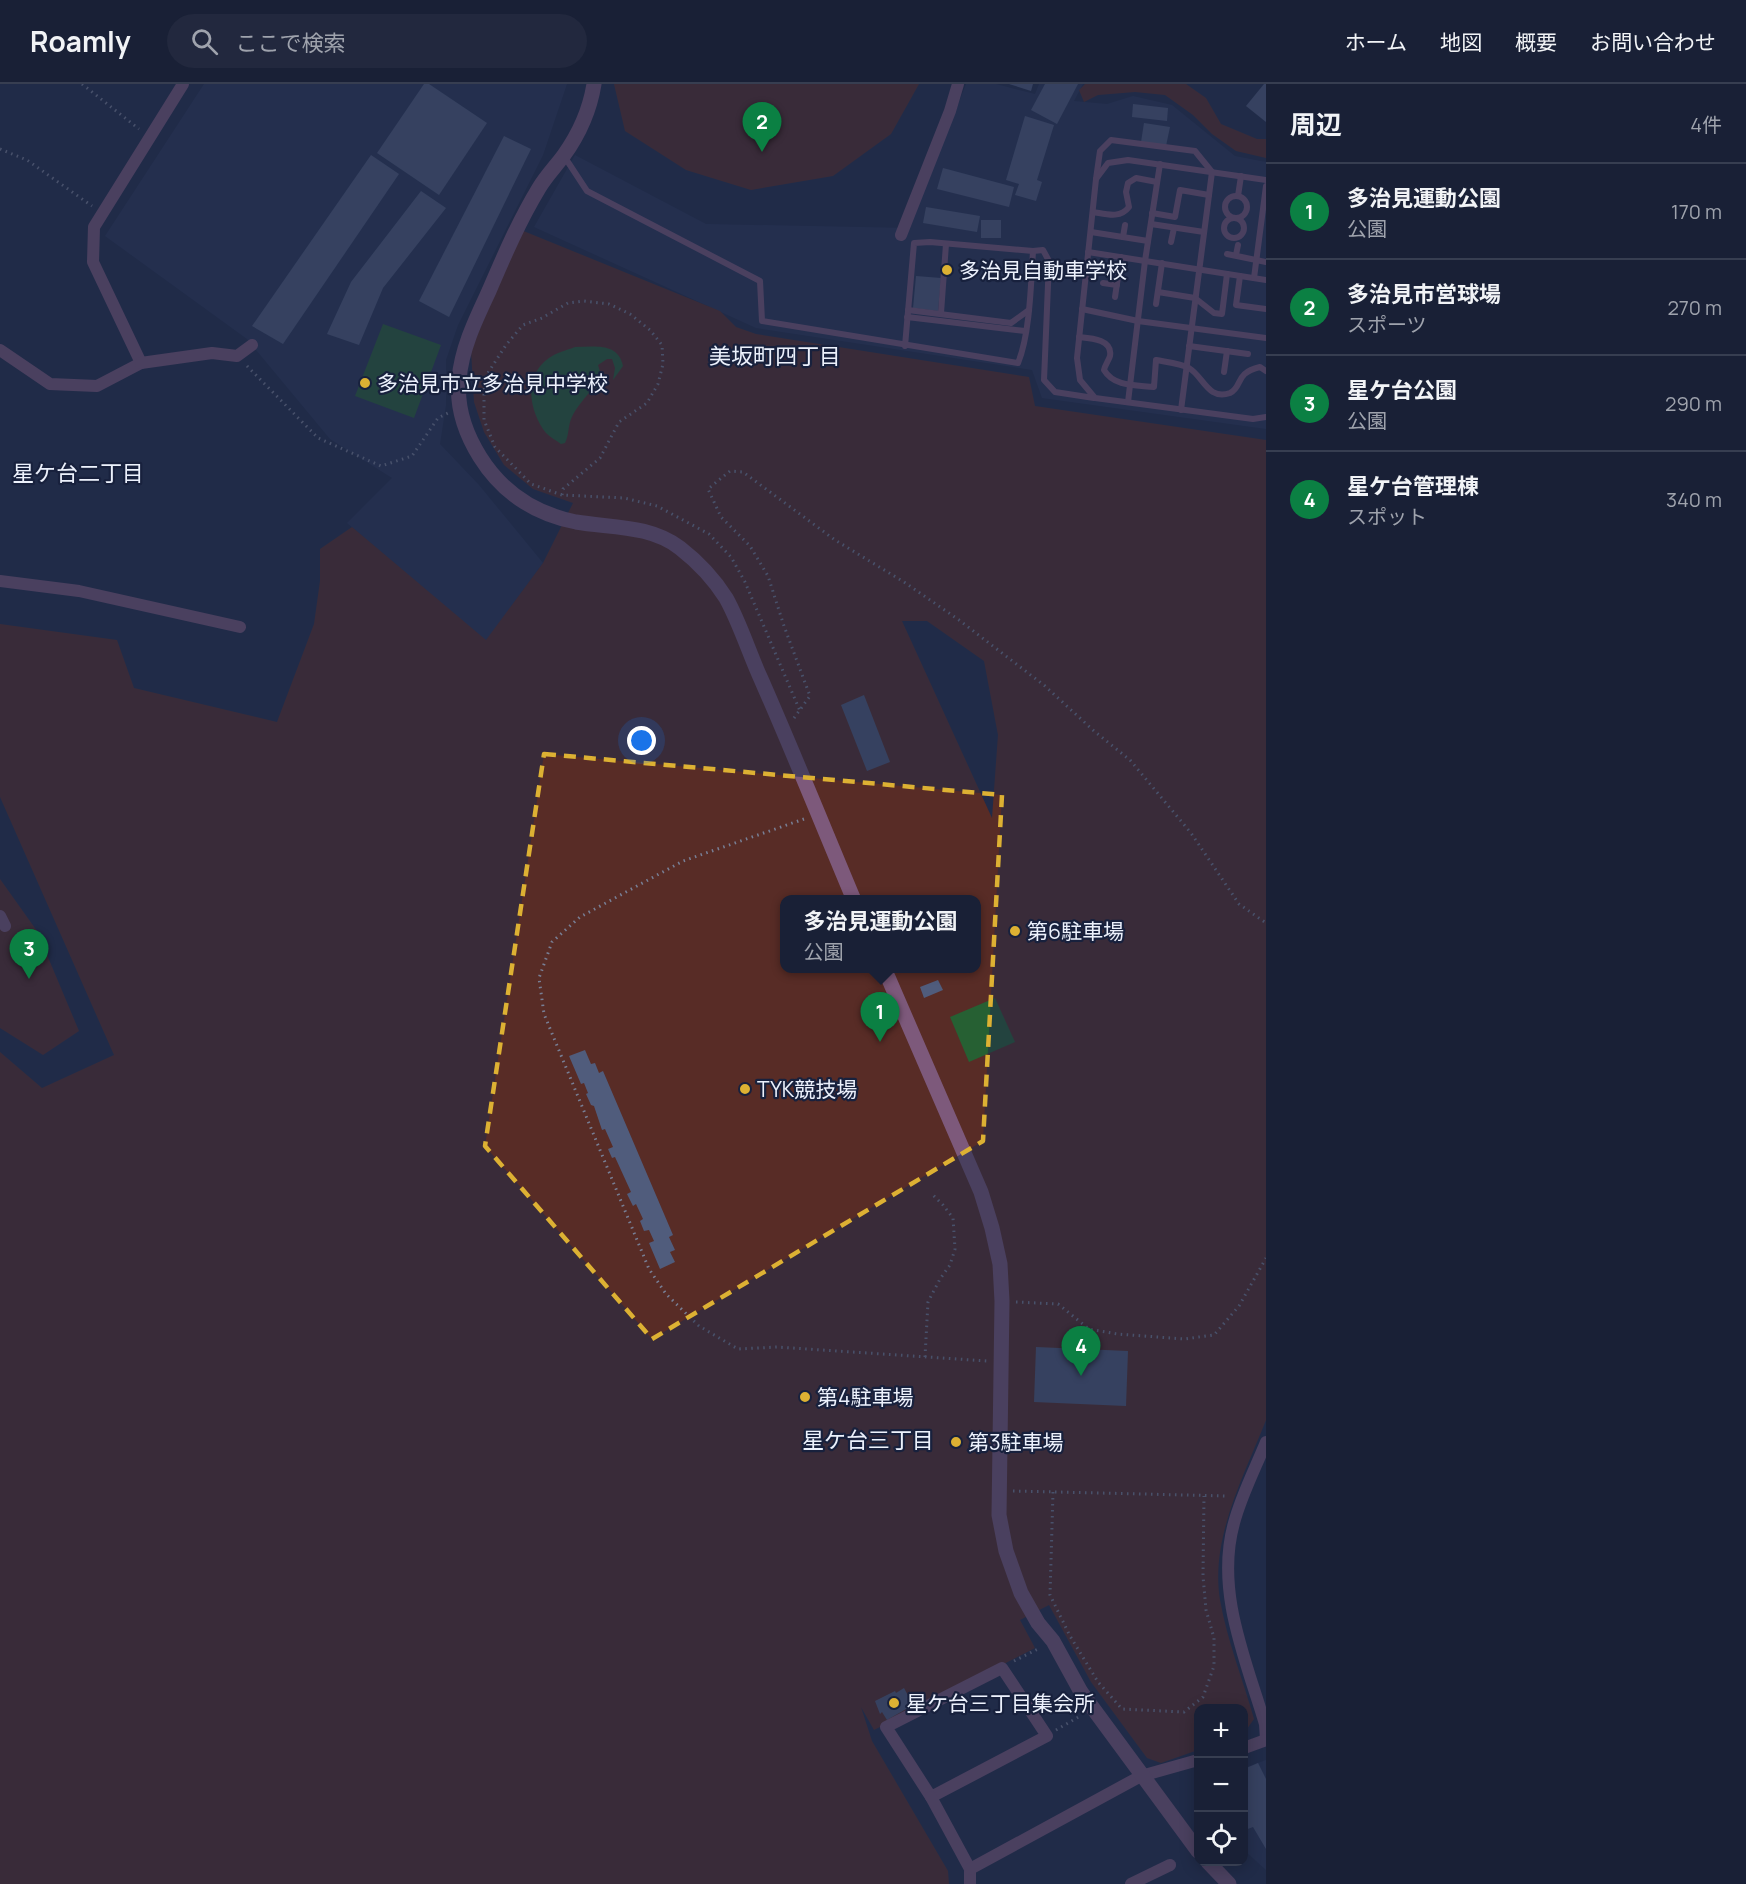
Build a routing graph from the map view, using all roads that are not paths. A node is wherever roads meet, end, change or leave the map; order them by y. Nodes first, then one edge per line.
1 (183, 84) edge
2 (594, 84) edge
3 (958, 84) edge
4 (564, 156) junction
5 (1160, 164) junction
6 (1212, 172) junction
7 (1241, 176) junction
8 (1096, 179) junction
9 (1266, 180) edge
10 (1157, 182) junction
11 (1266, 186) edge
12 (1209, 195) junction
13 (1238, 196) junction
14 (1265, 200) edge
15 (1247, 208) junction
16 (1263, 211) junction
17 (1093, 212) junction
18 (1152, 213) junction
19 (1235, 218) junction
20 (1151, 224) junction
21 (1125, 225) dead end
22 (1174, 228) junction
23 (1244, 230) junction
24 (1090, 232) junction
25 (1204, 232) junction
26 (1260, 232) junction
27 (901, 236) dead end
28 (1123, 237) junction
29 (1148, 241) junction
30 (1171, 242) dead end
31 (946, 244) junction
32 (1238, 245) dead end
33 (1033, 251) junction
34 (1089, 252) junction
35 (1227, 254) dead end
36 (1236, 255) junction
37 (1121, 257) junction
38 (1256, 259) junction
39 (1145, 261) junction
40 (1266, 262) edge
41 (1162, 264) junction
42 (1198, 269) junction
43 (1227, 274) junction
44 (1240, 276) junction
45 (1254, 278) junction
46 (1266, 280) edge
47 (1103, 283) dead end
48 (1117, 285) junction
49 (1158, 292) junction
50 (1115, 297) dead end
51 (1195, 298) junction
52 (1156, 304) dead end
53 (1082, 309) junction
54 (1266, 309) edge
55 (1029, 310) junction
56 (941, 313) junction
57 (907, 314) junction
58 (1138, 321) junction
59 (1191, 328) junction
60 (1025, 331) junction
61 (1079, 337) junction
62 (1266, 338) edge
63 (252, 345) dead end
64 (905, 346) junction
65 (1189, 346) junction
66 (0, 350) edge
67 (1227, 351) junction
68 (1248, 354) dead end
69 (141, 363) junction
70 (1186, 366) junction
71 (1266, 371) edge
72 (1224, 372) dead end
73 (1130, 384) junction
74 (1095, 398) junction
75 (1128, 402) junction
76 (1181, 410) junction
77 (1266, 417) edge
78 (0, 581) edge
79 (240, 627) dead end
80 (852, 895) edge
81 (886, 973) edge
82 (1266, 1442) edge
83 (1266, 1739) edge
84 (1248, 1746) edge
85 (1194, 1761) edge
86 (1141, 1776) junction
87 (931, 1797) junction
88 (1194, 1846) edge
89 (1170, 1865) dead end
90 (1212, 1866) edge
91 (970, 1869) junction
92 (970, 1884) edge
93 (1131, 1884) edge
94 (1229, 1884) edge

1 - 69 street
2 - 4 street
3 - 27 street
4 - 64 lane
4 - 80 street
5 - 6 lane
5 - 8 lane
5 - 10 lane
6 - 7 lane
6 - 8 lane
6 - 12 lane
7 - 9 lane
7 - 13 lane
8 - 17 lane
10 - 17 lane
10 - 18 lane
11 - 14 lane
12 - 18 lane
12 - 25 lane
13 - 15 lane
13 - 19 lane
14 - 16 lane
15 - 16 lane
15 - 19 lane
16 - 26 lane
17 - 24 lane
18 - 20 lane
19 - 23 lane
19 - 23 lane
20 - 22 lane
20 - 29 lane
21 - 28 lane
22 - 25 lane
22 - 30 lane
23 - 26 lane
24 - 28 lane
24 - 34 lane
25 - 42 lane
26 - 38 lane
28 - 29 lane
29 - 39 lane
31 - 33 lane
31 - 56 lane
31 - 57 lane
32 - 36 lane
33 - 55 lane
33 - 74 lane
34 - 37 lane
34 - 53 lane
35 - 36 lane
36 - 38 lane
37 - 39 lane
37 - 48 lane
38 - 40 lane
38 - 45 lane
39 - 41 lane
39 - 58 lane
41 - 42 lane
41 - 49 lane
42 - 43 lane
42 - 51 lane
43 - 44 lane
43 - 51 lane
44 - 45 lane
44 - 54 lane
45 - 46 lane
47 - 48 lane
48 - 50 lane
49 - 51 lane
49 - 52 lane
51 - 59 lane
53 - 58 lane
53 - 61 lane
55 - 56 lane
55 - 60 lane
56 - 57 lane
57 - 60 lane
57 - 64 lane
58 - 59 lane
58 - 73 lane
59 - 62 lane
59 - 65 lane
60 - 64 lane
61 - 73 lane
61 - 74 lane
63 - 69 street
65 - 67 lane
65 - 70 lane
66 - 69 street
67 - 68 lane
67 - 72 lane
70 - 71 lane
70 - 73 lane
70 - 76 lane
73 - 75 lane
74 - 75 lane
75 - 76 lane
76 - 77 lane
78 - 79 street
81 - 86 street
82 - 83 street
83 - 84 street
85 - 86 street
86 - 88 street
86 - 91 street
87 - 87 street
87 - 91 street
89 - 93 street
90 - 94 street
91 - 92 street

